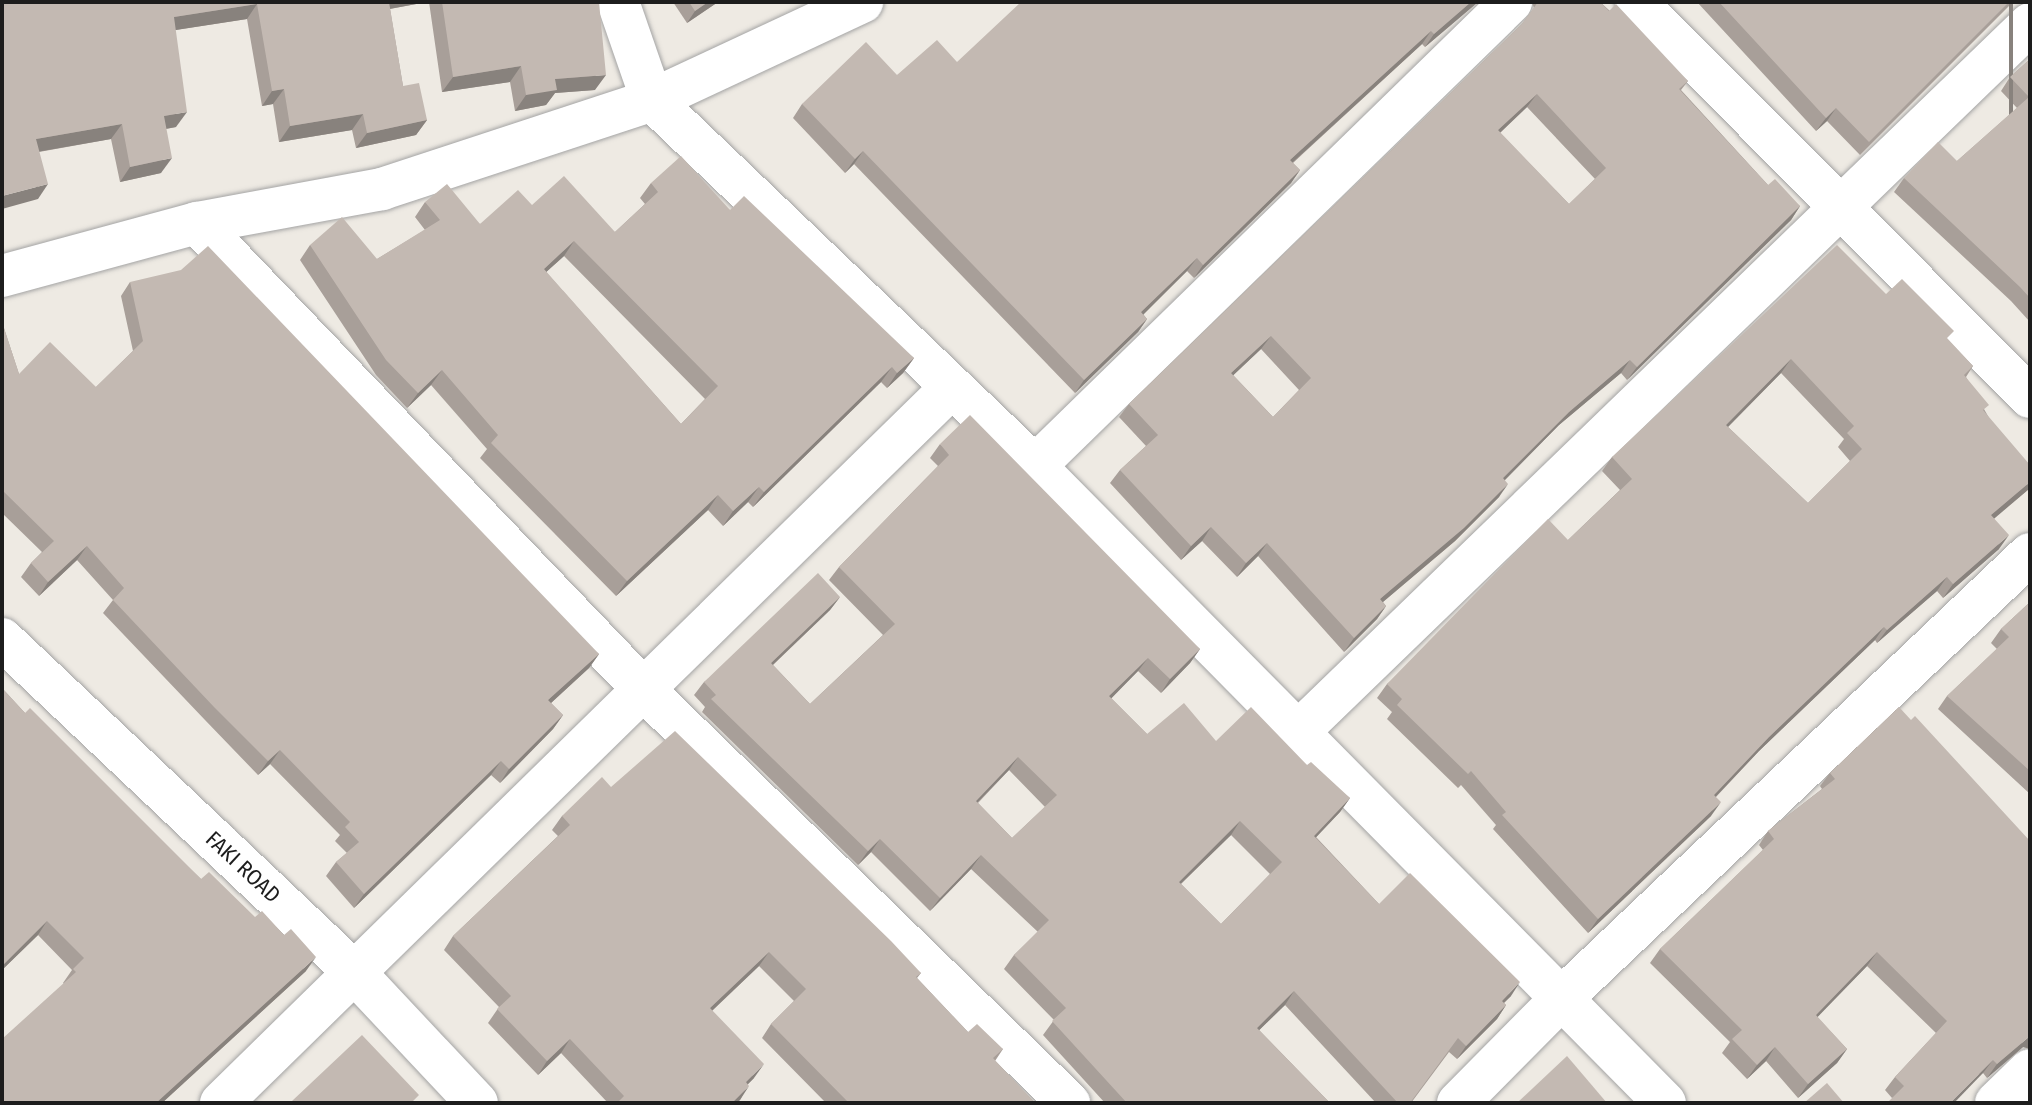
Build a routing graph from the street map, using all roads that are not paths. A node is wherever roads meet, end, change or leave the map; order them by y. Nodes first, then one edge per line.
1 (618, 2) edge
2 (862, 2) edge
3 (1511, 2) edge
4 (1636, 2) edge
5 (2030, 24) edge
6 (652, 100) junction
7 (1841, 212) junction
8 (197, 223) junction
9 (2, 276) edge
10 (952, 387) junction
11 (2030, 397) edge
12 (1035, 466) junction
13 (2030, 554) edge
14 (2, 639) edge
15 (644, 690) junction
16 (1299, 731) junction
17 (353, 971) junction
18 (1564, 996) junction
19 (2030, 1070) edge
20 (221, 1103) edge
21 (477, 1103) edge
22 (1069, 1103) edge
23 (1458, 1103) edge
24 (1665, 1103) edge
25 (1996, 1103) edge

1 - 6 street
2 - 6 street
3 - 12 street
4 - 7 street
5 - 7 street
6 - 8 street
6 - 10 street
7 - 11 street
7 - 16 street
8 - 9 street
8 - 15 street
10 - 12 street
10 - 15 street
12 - 16 street
13 - 18 street
14 - 17 street, FAKI ROAD
15 - 17 street
15 - 22 street
16 - 18 street
17 - 20 street
17 - 21 street, FAKI ROAD
18 - 23 street
18 - 24 street
19 - 25 street

